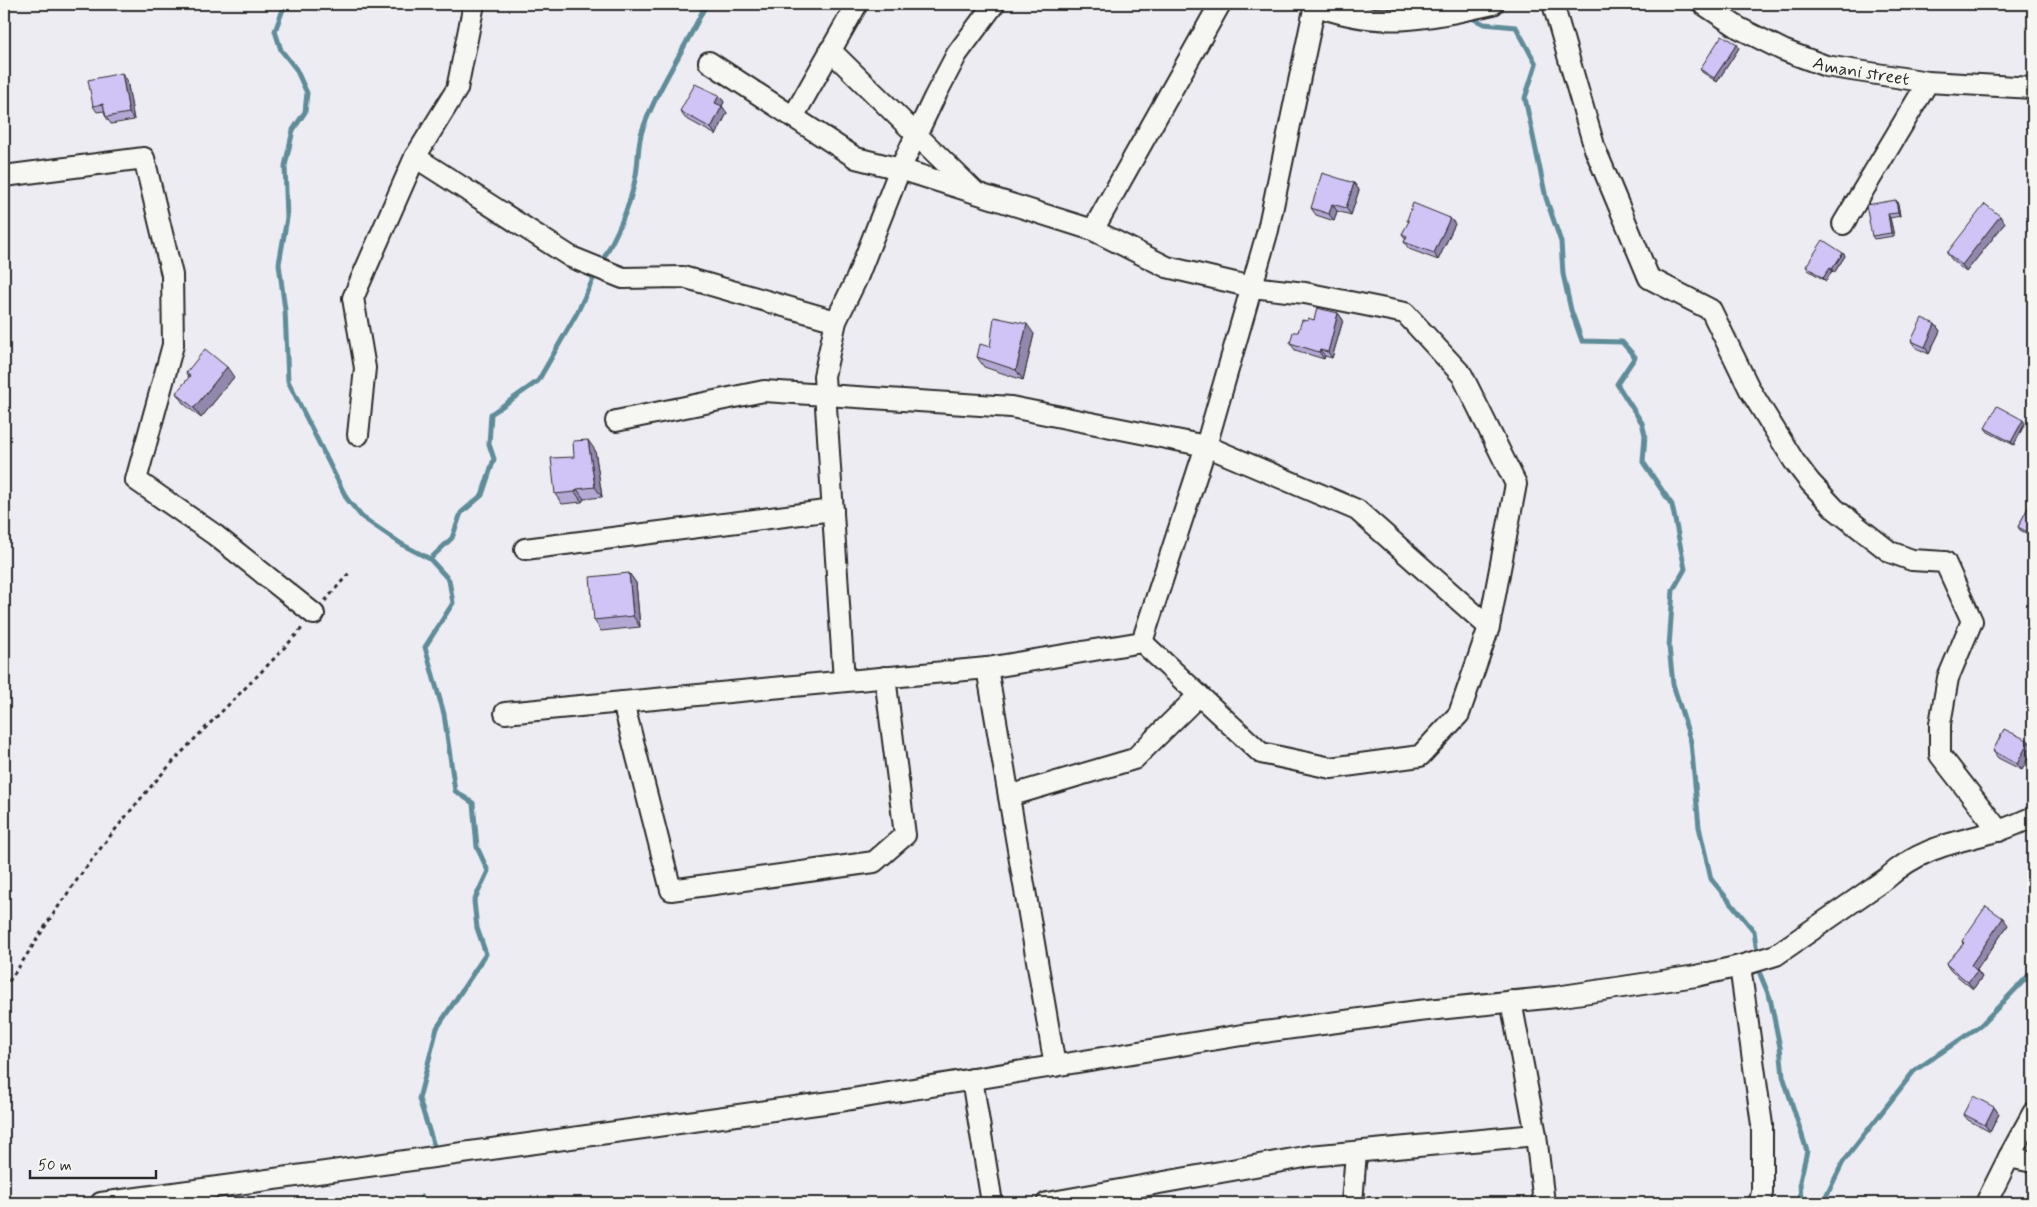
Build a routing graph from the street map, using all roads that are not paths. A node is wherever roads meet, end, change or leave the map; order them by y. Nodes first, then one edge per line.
1 (474, 4) edge
2 (857, 4) edge
3 (994, 4) edge
4 (1220, 4) edge
5 (1313, 4) edge
6 (1493, 4) edge
7 (1553, 4) edge
8 (1703, 4) edge
9 (830, 50) junction
10 (709, 62) dead end
11 (1928, 82) junction
12 (2033, 88) edge
13 (792, 117) junction
14 (916, 135) junction
15 (415, 158) junction
16 (900, 169) junction
17 (4, 176) edge
18 (978, 194) junction
19 (1842, 224) dead end
20 (1093, 230) junction
21 (1252, 287) junction
22 (836, 320) junction
23 (825, 395) junction
24 (616, 421) dead end
25 (358, 435) dead end
26 (1206, 446) junction
27 (833, 510) junction
28 (525, 549) dead end
29 (314, 614) road end
30 (1489, 627) junction
31 (1142, 642) junction
32 (987, 668) junction
33 (885, 677) junction
34 (844, 681) junction
35 (1199, 695) junction
36 (622, 702) junction
37 (505, 713) dead end
38 (1009, 796) junction
39 (2033, 817) edge
40 (1999, 831) junction
41 (1740, 966) junction
42 (1511, 1001) junction
43 (1055, 1066) junction
44 (972, 1079) junction
45 (2033, 1113) edge
46 (1536, 1135) junction
47 (1356, 1152) junction
48 (2009, 1157) junction
49 (2033, 1162) edge
50 (101, 1203) edge
51 (992, 1203) edge
52 (1047, 1203) edge
53 (1352, 1203) edge
54 (1544, 1203) edge
55 (1759, 1203) edge
56 (1986, 1203) edge

1 - 15 street
2 - 9 street
3 - 14 street
4 - 20 street
5 - 6 street
5 - 21 street
7 - 40 street
8 - 11 street, Amani street
9 - 13 street
9 - 14 street
10 - 13 street
11 - 12 street, Amani street
11 - 19 street
13 - 16 street
14 - 16 street
14 - 18 street
15 - 22 street
15 - 25 street
16 - 18 street
16 - 22 street
17 - 29 street
18 - 20 street
20 - 21 street
21 - 26 street
21 - 30 street
22 - 23 street
23 - 24 street
23 - 26 street
23 - 27 street
26 - 30 street
26 - 31 street
27 - 28 street
27 - 34 street
30 - 35 street
31 - 32 street
31 - 35 street
32 - 33 street
32 - 38 street
33 - 34 street
33 - 36 street
34 - 36 street
35 - 38 street
36 - 37 street
38 - 43 street
39 - 40 street
40 - 41 street
41 - 42 street
41 - 55 street
42 - 43 street
42 - 46 street
43 - 44 street
44 - 50 street
44 - 51 street
45 - 48 street
46 - 47 street
46 - 54 street
47 - 52 street
47 - 53 street
48 - 49 street
48 - 56 street

